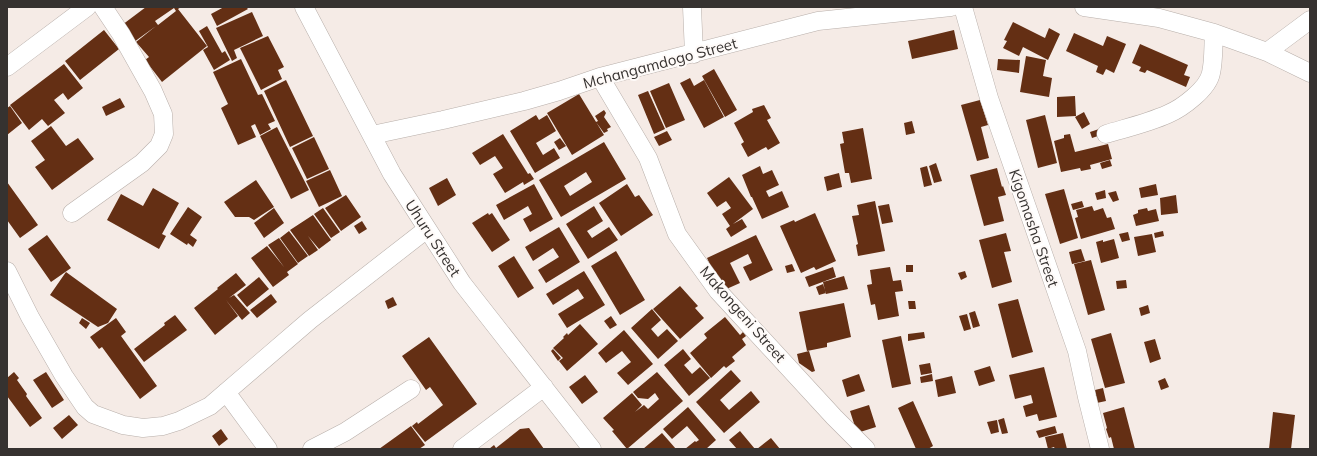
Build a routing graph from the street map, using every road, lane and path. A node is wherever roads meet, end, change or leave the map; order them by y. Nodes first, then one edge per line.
1 (87, 7) edge
2 (103, 7) edge
3 (304, 7) edge
4 (692, 7) edge
5 (951, 7) edge
6 (963, 7) edge
7 (1084, 7) edge
8 (867, 11) edge
9 (1310, 20) edge
10 (1214, 33) junction
11 (1267, 52) junction
12 (694, 54) junction
13 (7, 66) edge
14 (1310, 73) edge
15 (600, 77) junction
16 (372, 134) junction
17 (1106, 134) dead end
18 (72, 213) dead end
19 (427, 229) junction
20 (7, 271) edge
21 (544, 387) junction
22 (411, 389) dead end
23 (226, 392) junction
24 (268, 449) edge
25 (312, 449) edge
26 (462, 449) edge
27 (592, 449) edge
28 (866, 449) edge
29 (1100, 449) edge

1 - 13 street
2 - 18 street
3 - 16 street, Uhuru Street
4 - 12 street
5 - 8 street, Mchangamdogo Street
6 - 29 street, Kigomasha Street
7 - 10 street
8 - 12 street, Mchangamdogo Street
9 - 11 street
10 - 11 street
10 - 17 street
11 - 14 street
12 - 15 street, Mchangamdogo Street
15 - 16 street, Mchangamdogo Street
15 - 28 street, Makongeni Street
16 - 19 street, Uhuru Street
19 - 21 street, Uhuru Street
19 - 23 street
20 - 23 street
21 - 26 street
21 - 27 street, Uhuru Street
22 - 25 street
23 - 24 street

